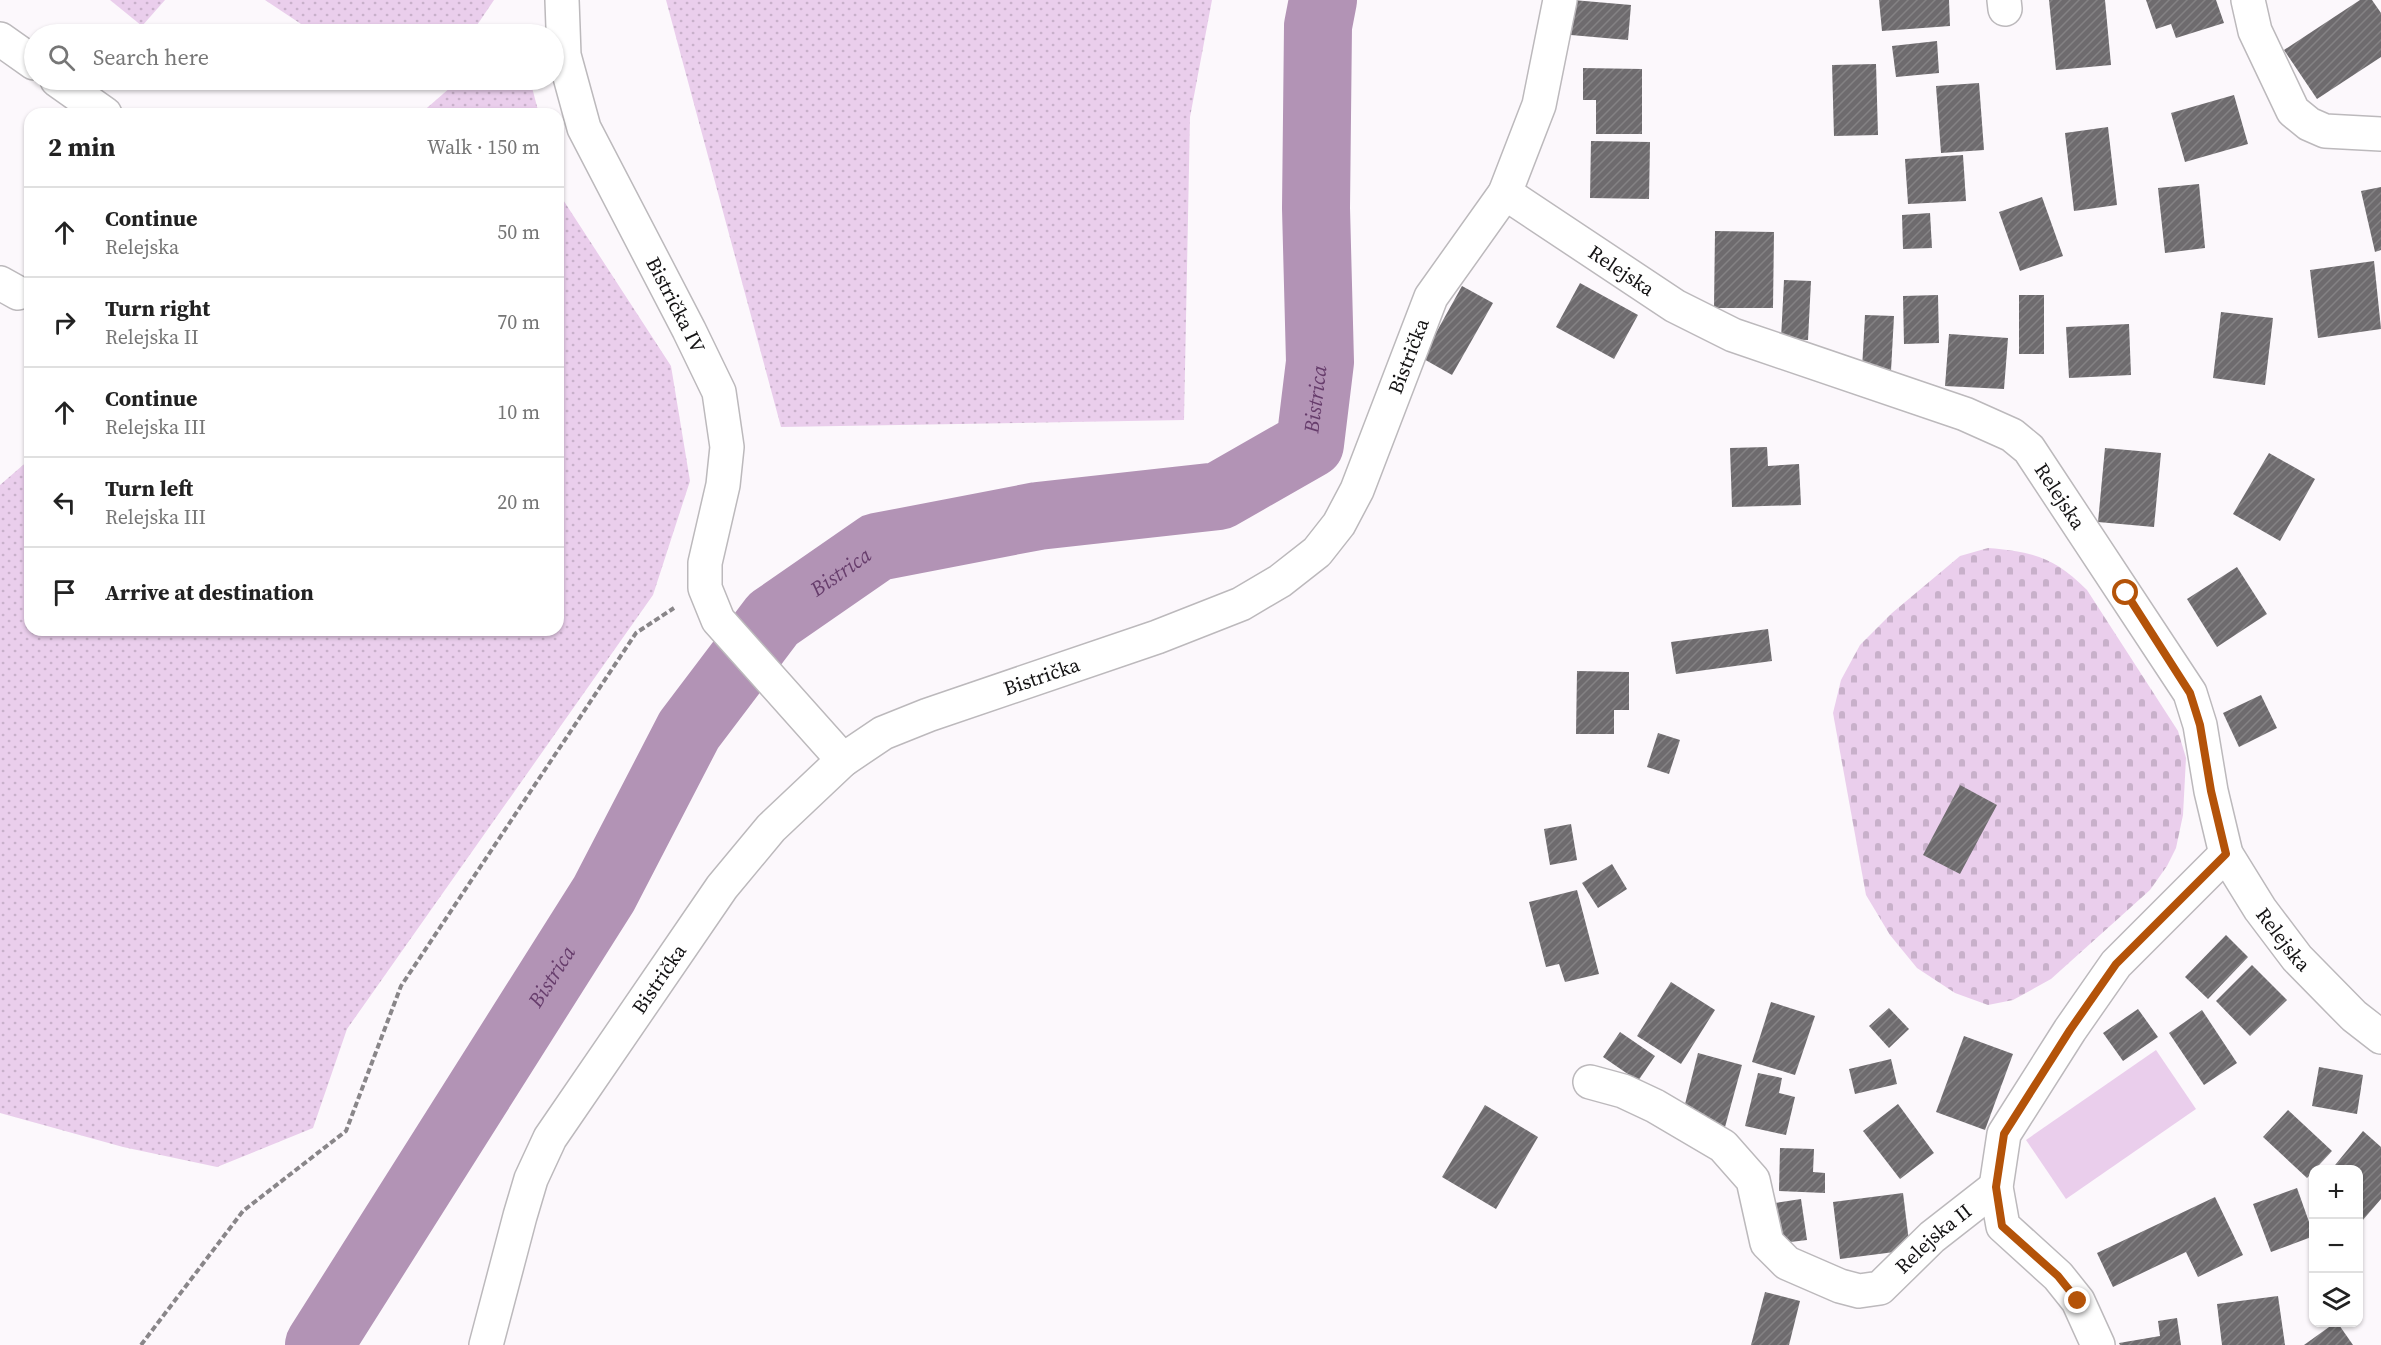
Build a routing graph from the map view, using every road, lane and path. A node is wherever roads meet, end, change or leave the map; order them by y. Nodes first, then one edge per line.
1 (562, 0) edge
2 (1560, 0) edge
3 (2248, 0) edge
4 (563, 24) edge
5 (0, 39) edge
6 (564, 55) edge
7 (24, 56) edge
8 (71, 90) edge
9 (97, 108) edge
10 (2381, 134) edge
11 (1505, 193) junction
12 (705, 588) junction
13 (843, 760) junction
14 (2226, 854) junction
15 (2381, 1037) edge
16 (1590, 1082) dead end
17 (1996, 1187) junction
18 (141, 1345) edge
19 (486, 1345) edge
20 (2098, 1345) edge

1 - 4 street, Bistrička IV
2 - 11 street, Bistrička
3 - 10 street
5 - 7 street
6 - 12 street, Bistrička IV
8 - 9 street
11 - 13 street, Bistrička
11 - 14 street, Relejska
12 - 13 street, Bistrička IV
12 - 18 path
13 - 19 street, Bistrička
14 - 15 street, Relejska
14 - 17 street
16 - 17 street, Relejska II
17 - 20 street

